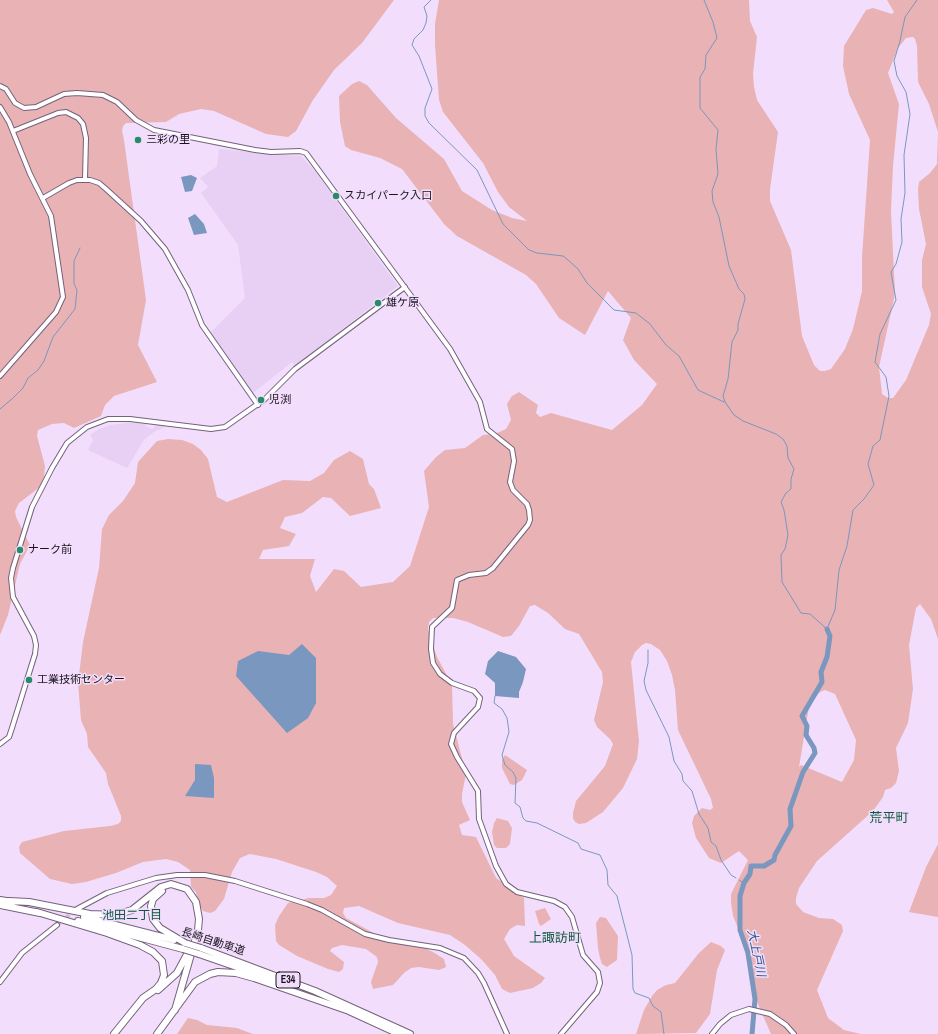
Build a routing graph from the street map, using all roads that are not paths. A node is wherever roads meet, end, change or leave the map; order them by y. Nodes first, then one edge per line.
1 (0, 86) edge
2 (0, 107) edge
3 (13, 130) junction
4 (85, 179) junction
5 (43, 198) junction
6 (405, 287) junction
7 (0, 376) edge
8 (258, 405) junction
9 (0, 744) edge
10 (0, 900) edge
11 (9, 901) junction
12 (0, 905) edge
13 (77, 909) tunnel mouth
14 (36, 912) junction
15 (57, 925) tunnel mouth
16 (184, 946) junction
17 (200, 951) junction
18 (0, 982) edge
19 (153, 992) junction
20 (175, 1010) junction
21 (352, 1012) junction
22 (372, 1019) junction
23 (114, 1034) edge
24 (157, 1034) edge
25 (399, 1034) edge
26 (410, 1034) edge
27 (507, 1034) edge
28 (562, 1034) edge
29 (712, 1034) edge
30 (794, 1034) edge

1 - 6 street
2 - 3 street
3 - 4 street
3 - 5 street
4 - 5 street
4 - 8 street
5 - 7 street
6 - 8 street
6 - 28 street
8 - 9 street
10 - 11 highway, 長崎自動車道 / E34
11 - 16 highway, 長崎自動車道 / E34
11 - 20 highway
12 - 14 highway, 長崎自動車道 / E34
13 - 27 street
14 - 16 highway, 長崎自動車道 / E34
14 - 19 highway
15 - 18 street
16 - 17 highway, 長崎自動車道 / E34, bridge
16 - 19 highway
17 - 21 highway, 長崎自動車道 / E34
17 - 22 highway, 長崎自動車道 / E34
19 - 23 highway
20 - 21 highway
20 - 24 highway
21 - 22 highway, 長崎自動車道 / E34
22 - 25 highway, 長崎自動車道 / E34
22 - 26 highway, 長崎自動車道 / E34
29 - 30 street

